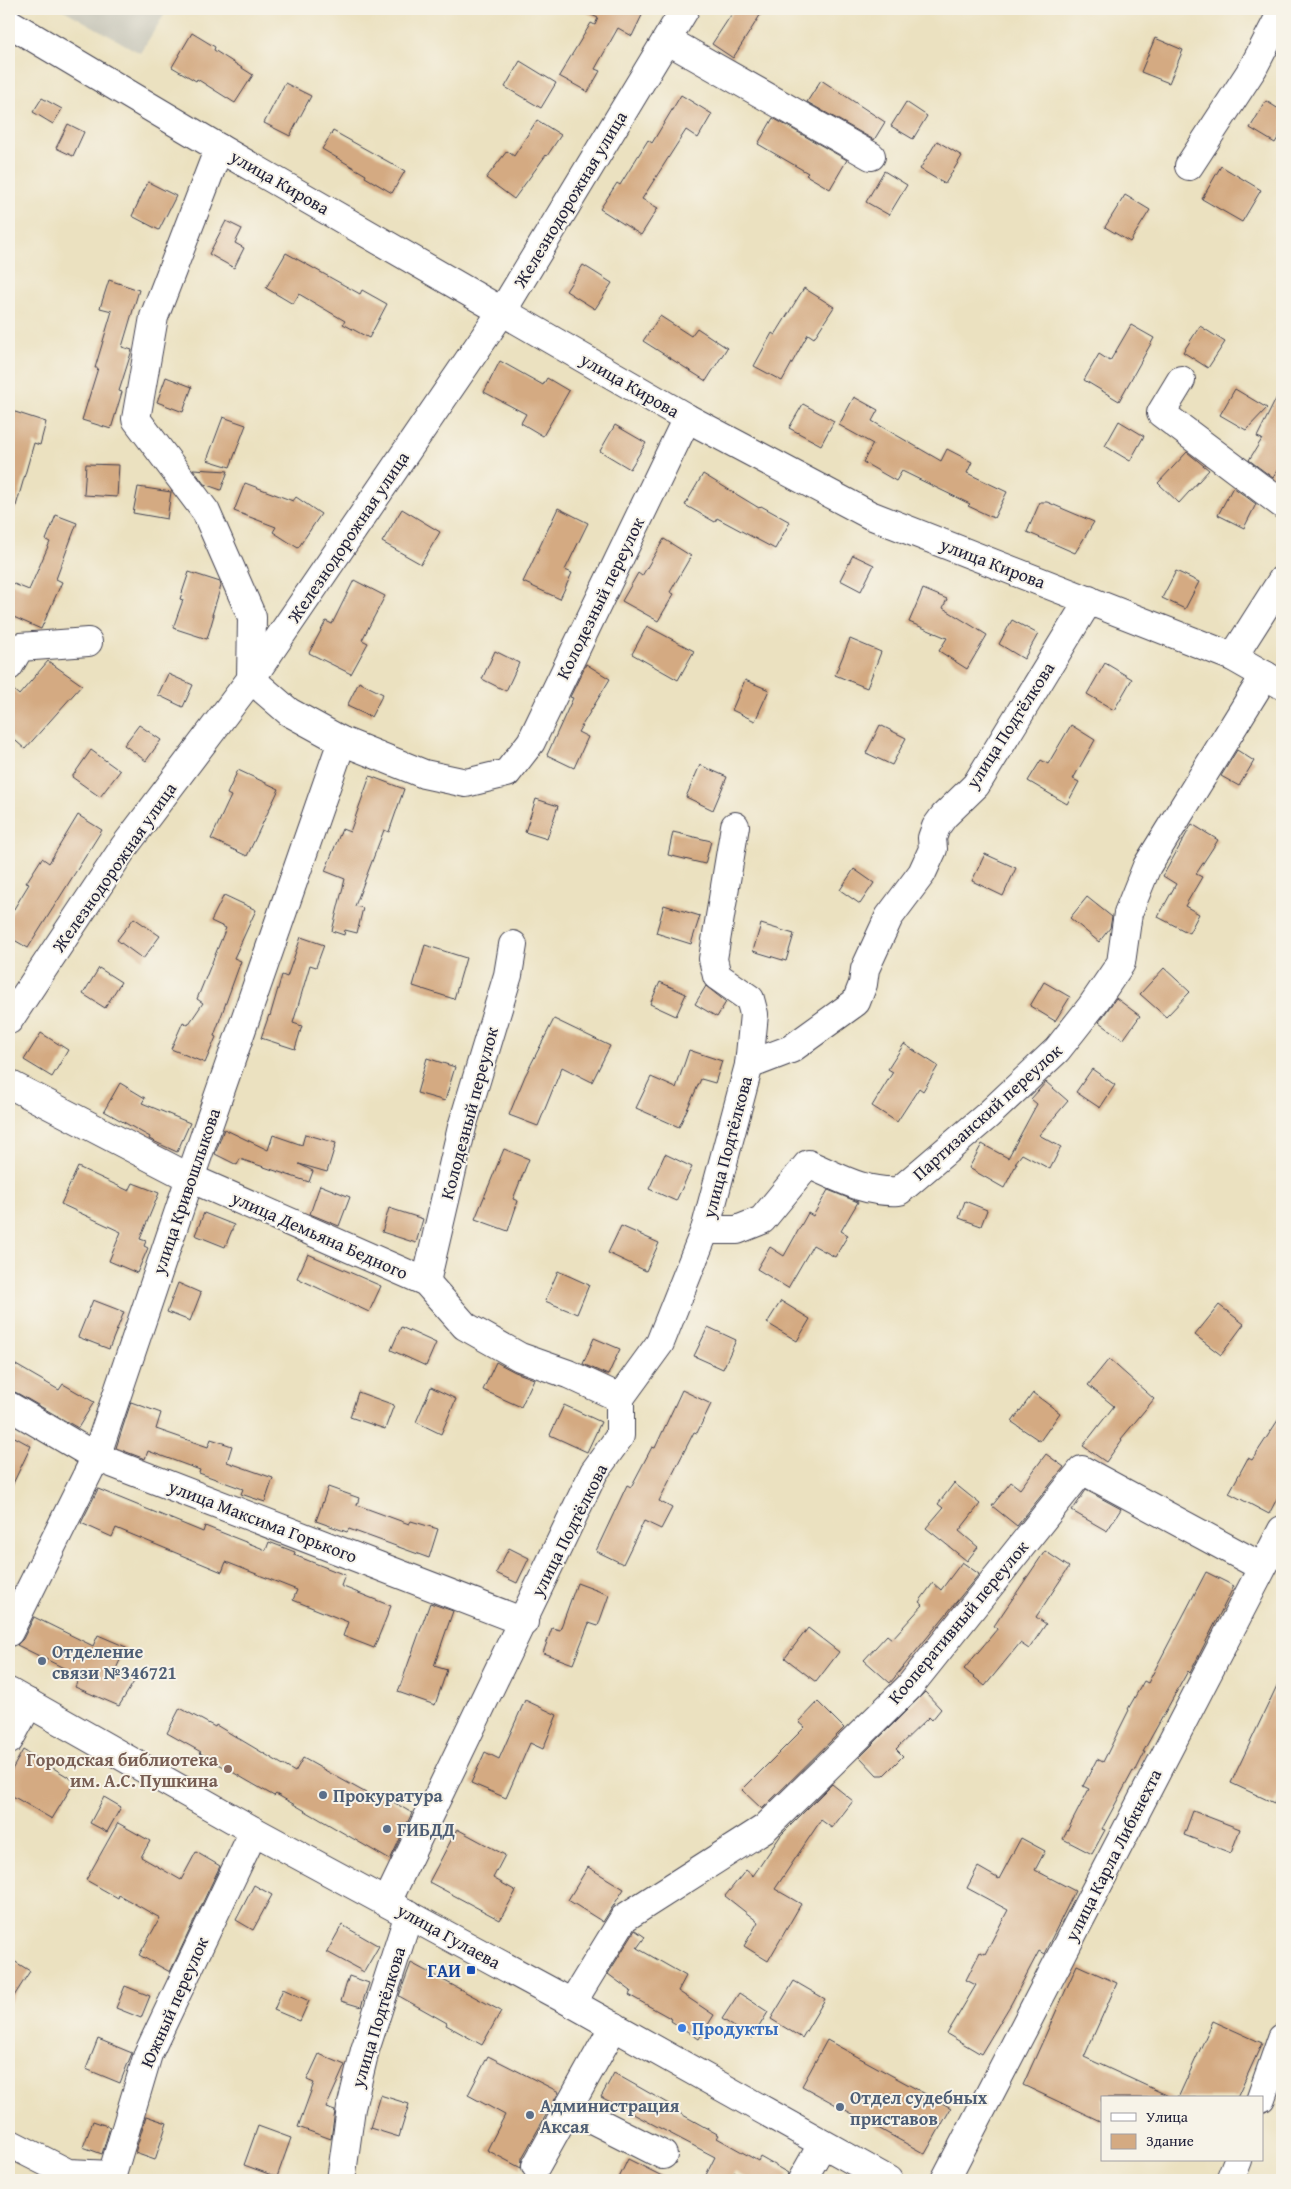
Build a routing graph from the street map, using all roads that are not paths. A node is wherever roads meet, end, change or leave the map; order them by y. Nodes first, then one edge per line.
1 (685, 9) edge
2 (1282, 12) edge
3 (9, 23) edge
4 (666, 40) junction
5 (219, 148) junction
6 (871, 156) dead end
7 (1189, 166) dead end
8 (503, 310) junction
9 (1181, 380) dead end
10 (687, 418) junction
11 (1282, 504) edge
12 (1282, 580) edge
13 (1089, 600) junction
14 (88, 642) dead end
15 (1233, 657) junction
16 (9, 666) edge
17 (251, 679) junction
18 (1274, 680) edge
19 (342, 741) junction
20 (735, 826) dead end
21 (513, 946) dead end
22 (9, 1020) edge
23 (749, 1065) junction
24 (9, 1084) edge
25 (190, 1178) junction
26 (705, 1230) junction
27 (426, 1282) junction
28 (620, 1398) junction
29 (9, 1406) edge
30 (96, 1457) junction
31 (1282, 1530) edge
32 (1262, 1567) junction
33 (524, 1622) junction
34 (9, 1632) edge
35 (19, 1698) edge
36 (9, 1740) edge
37 (254, 1830) junction
38 (398, 1908) junction
39 (572, 2003) junction
40 (614, 2026) junction
41 (1282, 2038) edge
42 (1261, 2096) edge
43 (568, 2107) junction
44 (9, 2143) edge
45 (822, 2145) junction
46 (663, 2155) dead end
47 (1237, 2162) edge
48 (536, 2166) dead end
49 (112, 2178) edge
50 (341, 2180) edge
51 (802, 2180) edge
52 (888, 2180) edge
53 (945, 2180) edge
54 (1230, 2180) edge

1 - 4 street, Железнодорожная улица
2 - 7 street
3 - 5 street, улица Кирова
4 - 6 street
4 - 8 street, Железнодорожная улица
5 - 8 street, улица Кирова
5 - 17 street
8 - 10 street, улица Кирова
8 - 17 street, Железнодорожная улица
9 - 11 street
10 - 13 street, улица Кирова
10 - 19 street, Колодезный переулок
12 - 15 street
13 - 15 street, улица Кирова
13 - 23 street, улица Подтёлкова
14 - 16 street
15 - 18 street, улица Кирова
17 - 19 street
17 - 22 street, Железнодорожная улица
18 - 26 street, Партизанский переулок
19 - 25 street, улица Кривошлыкова
20 - 23 street, улица Подтёлкова
21 - 27 street, Колодезный переулок
23 - 26 street, улица Подтёлкова
24 - 25 street, улица Демьяна Бедного
25 - 27 street, улица Демьяна Бедного
25 - 30 street, улица Кривошлыкова
26 - 28 street, улица Подтёлкова
27 - 28 street, улица Демьяна Бедного
28 - 33 street, улица Подтёлкова
29 - 30 street, улица Максима Горького
30 - 33 street, улица Максима Горького
30 - 34 street, улица Кривошлыкова
31 - 32 street, улица Карла Либкнехта
32 - 39 street, Кооперативный переулок
32 - 53 street, улица Карла Либкнехта
33 - 38 street, улица Подтёлкова
35 - 36 street
35 - 37 street, улица Гулаева
37 - 38 street, улица Гулаева
37 - 49 street, Южный переулок
38 - 39 street, улица Гулаева
38 - 50 street, улица Подтёлкова
39 - 40 street, улица Гулаева
40 - 43 street
40 - 45 street, улица Гулаева
41 - 42 street
43 - 46 street
43 - 48 street
44 - 49 street
45 - 51 street
45 - 52 street, улица Гулаева
47 - 54 street

